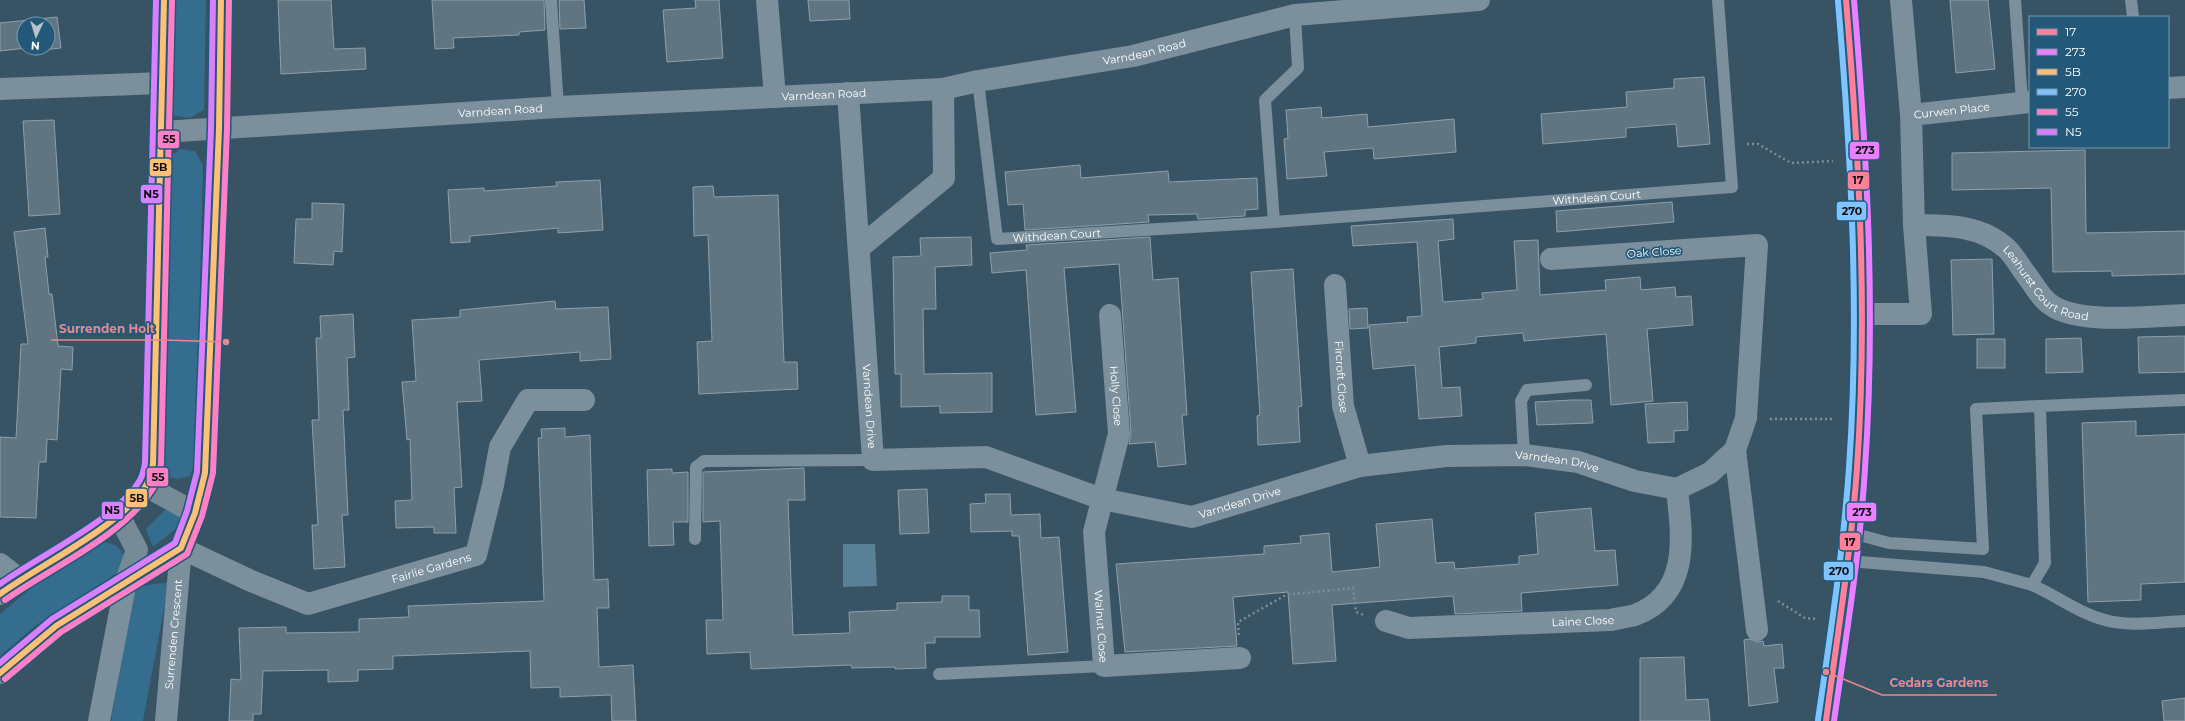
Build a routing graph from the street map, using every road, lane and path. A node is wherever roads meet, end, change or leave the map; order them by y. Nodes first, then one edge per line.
1 (164, 0) edge
2 (221, 0) edge
3 (551, 0) edge
4 (767, 0) edge
5 (1479, 0) edge
6 (1718, 0) edge
7 (1846, 0) edge
8 (1901, 0) edge
9 (2015, 0) edge
10 (2131, 0) edge
11 (1295, 15) junction
12 (2133, 16) edge
13 (978, 81) junction
14 (163, 83) junction
15 (2185, 86) edge
16 (2169, 88) edge
17 (0, 89) edge
18 (943, 89) junction
19 (848, 93) junction
20 (775, 97) junction
21 (2026, 102) edge
22 (558, 107) junction
23 (1911, 115) junction
24 (219, 129) junction
25 (162, 132) junction
26 (1729, 144) junction
27 (1820, 162) dead end
28 (1274, 222) junction
29 (1914, 225) junction
30 (859, 248) junction
31 (1551, 259) dead end
32 (1335, 285) dead end
33 (1862, 314) junction
34 (1110, 315) dead end
35 (2185, 315) edge
36 (1586, 385) dead end
37 (584, 400) dead end
38 (2185, 400) edge
39 (2040, 406) junction
40 (1746, 418) junction
41 (1859, 419) junction
42 (1735, 450) junction
43 (1524, 455) junction
44 (873, 460) junction
45 (1360, 466) junction
46 (146, 486) junction
47 (1677, 489) junction
48 (1102, 499) junction
49 (195, 513) junction
50 (118, 514) junction
51 (1852, 533) junction
52 (695, 539) dead end
53 (182, 548) junction
54 (1848, 561) junction
55 (0, 564) edge
56 (18, 579) junction
57 (126, 581) junction
58 (2032, 586) junction
59 (0, 594) edge
60 (1754, 602) junction
61 (1805, 618) dead end
62 (1386, 621) joint
63 (2185, 621) edge
64 (1757, 630) dead end
65 (1240, 658) joint
66 (1104, 666) junction
67 (0, 673) edge
68 (938, 674) dead end
69 (99, 721) edge
70 (166, 721) edge
71 (1826, 721) edge

1 - 14 street
2 - 24 street
3 - 22 lane
4 - 20 street
5 - 11 street, Varndean Road
6 - 26 lane, Withdean Court
7 - 33 highway
8 - 23 street, Curwen Place
9 - 21 lane
10 - 12 lane
11 - 13 street, Varndean Road
11 - 28 lane
13 - 18 street, Varndean Road
13 - 28 lane, Withdean Court
14 - 17 street
14 - 25 street
15 - 16 street
18 - 19 street, Varndean Road
18 - 30 street
19 - 20 street, Varndean Road
19 - 30 street, Varndean Drive
20 - 22 street, Varndean Road
21 - 23 street, Curwen Place
22 - 24 street, Varndean Road
23 - 29 street
24 - 25 street, Varndean Road
24 - 49 street
25 - 46 street
26 - 27 path
26 - 28 lane, Withdean Court
29 - 33 street
29 - 35 street, Leahurst Court Road
30 - 44 street, Varndean Drive
31 - 40 street, Oak Close
32 - 45 street, Fircroft Close
33 - 41 highway
34 - 48 street, Holly Close
36 - 43 lane
37 - 53 street, Fairlie Gardens
38 - 39 lane
39 - 51 lane
39 - 58 lane
40 - 41 path
40 - 42 street
41 - 51 highway
42 - 47 street
42 - 60 street
43 - 45 street, Varndean Drive
43 - 47 street, Varndean Drive
44 - 48 street, Varndean Drive
44 - 52 lane
45 - 48 street, Varndean Drive
46 - 49 street
46 - 50 street
47 - 62 street, Laine Close
48 - 66 street, Walnut Close
49 - 53 street
50 - 56 street
50 - 57 street
51 - 54 highway
53 - 57 street
53 - 70 street, Surrenden Crescent
54 - 58 lane
54 - 71 highway
55 - 56 street
56 - 59 street
57 - 67 street
57 - 69 street
58 - 63 lane
60 - 61 path
60 - 64 street
62 - 65 path
65 - 66 street, Walnut Close
66 - 68 lane

